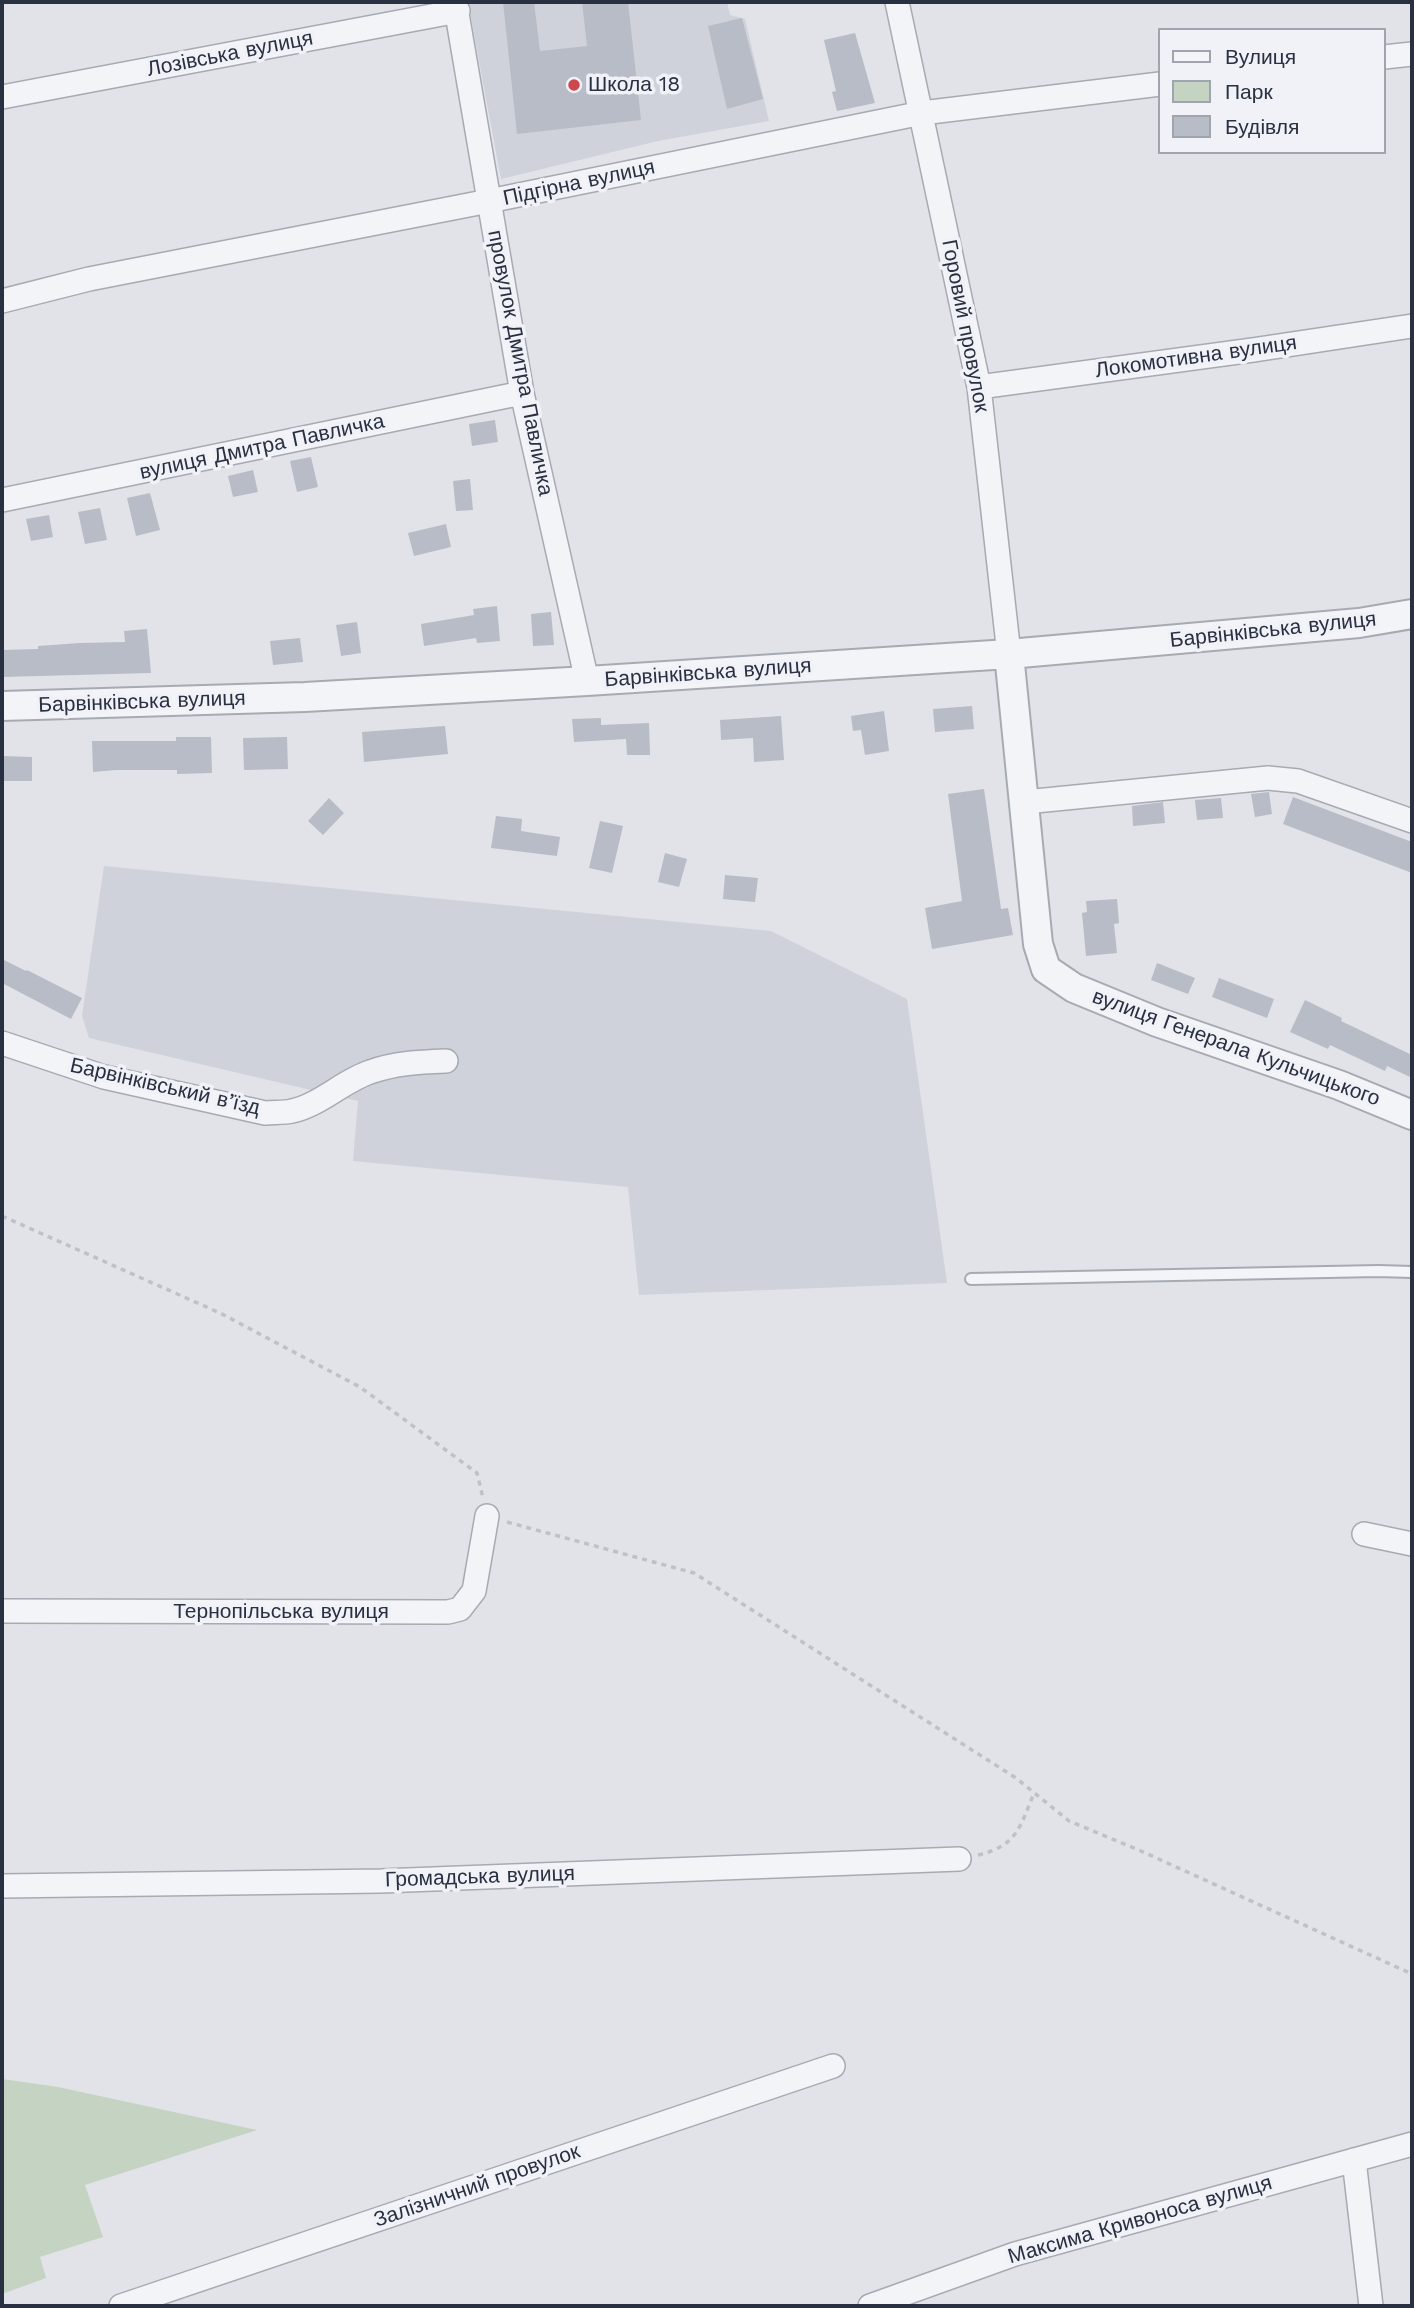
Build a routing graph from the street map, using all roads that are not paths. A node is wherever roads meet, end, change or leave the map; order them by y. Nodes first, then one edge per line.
1 (897, 2) edge
2 (456, 7) edge
3 (1412, 54) edge
4 (1386, 57) edge
5 (1158, 84) edge
6 (2, 97) edge
7 (922, 113) junction
8 (489, 201) junction
9 (2, 301) edge
10 (1412, 326) edge
11 (979, 387) junction
12 (522, 393) junction
13 (2, 500) edge
14 (1412, 614) edge
15 (1009, 654) junction
16 (587, 681) junction
17 (2, 706) edge
18 (1025, 802) junction
19 (1412, 821) edge
20 (2, 1043) edge
21 (446, 1061) dead end
22 (1412, 1115) edge
23 (1412, 1272) edge
24 (971, 1279) dead end
25 (487, 1516) road end
26 (1364, 1534) dead end
27 (1412, 1544) edge
28 (2, 1611) edge
29 (958, 1859) road end
30 (2, 1886) edge
31 (833, 2066) dead end
32 (1412, 2144) edge
33 (1354, 2160) junction
34 (121, 2306) edge
35 (870, 2306) edge
36 (1371, 2306) edge

1 - 7 street, Горовий провулок
2 - 6 street, Лозівська вулиця
2 - 8 street, провулок Дмитра Павличка
3 - 4 street
5 - 7 street, Підгірна вулиця
7 - 8 street, Підгірна вулиця
7 - 11 street, Горовий провулок
8 - 9 street, Підгірна вулиця
8 - 12 street, провулок Дмитра Павличка
10 - 11 street, Локомотивна вулиця
11 - 15 street, Горовий провулок
12 - 13 street, вулиця Дмитра Павличка
12 - 16 street, провулок Дмитра Павличка
14 - 15 street, Барвінківська вулиця
15 - 16 street, Барвінківська вулиця
15 - 18 street, вулиця Генерала Кульчицького
16 - 17 street, Барвінківська вулиця
18 - 19 street
18 - 22 street, вулиця Генерала Кульчицького
20 - 21 street, Барвінківський в’їзд
23 - 24 lane
25 - 28 street, Тернопільська вулиця
26 - 27 street
29 - 30 street, Громадська вулиця
31 - 34 street, Залізничний провулок
32 - 33 street, Максима Кривоноса вулиця
33 - 35 street, Максима Кривоноса вулиця
33 - 36 street

